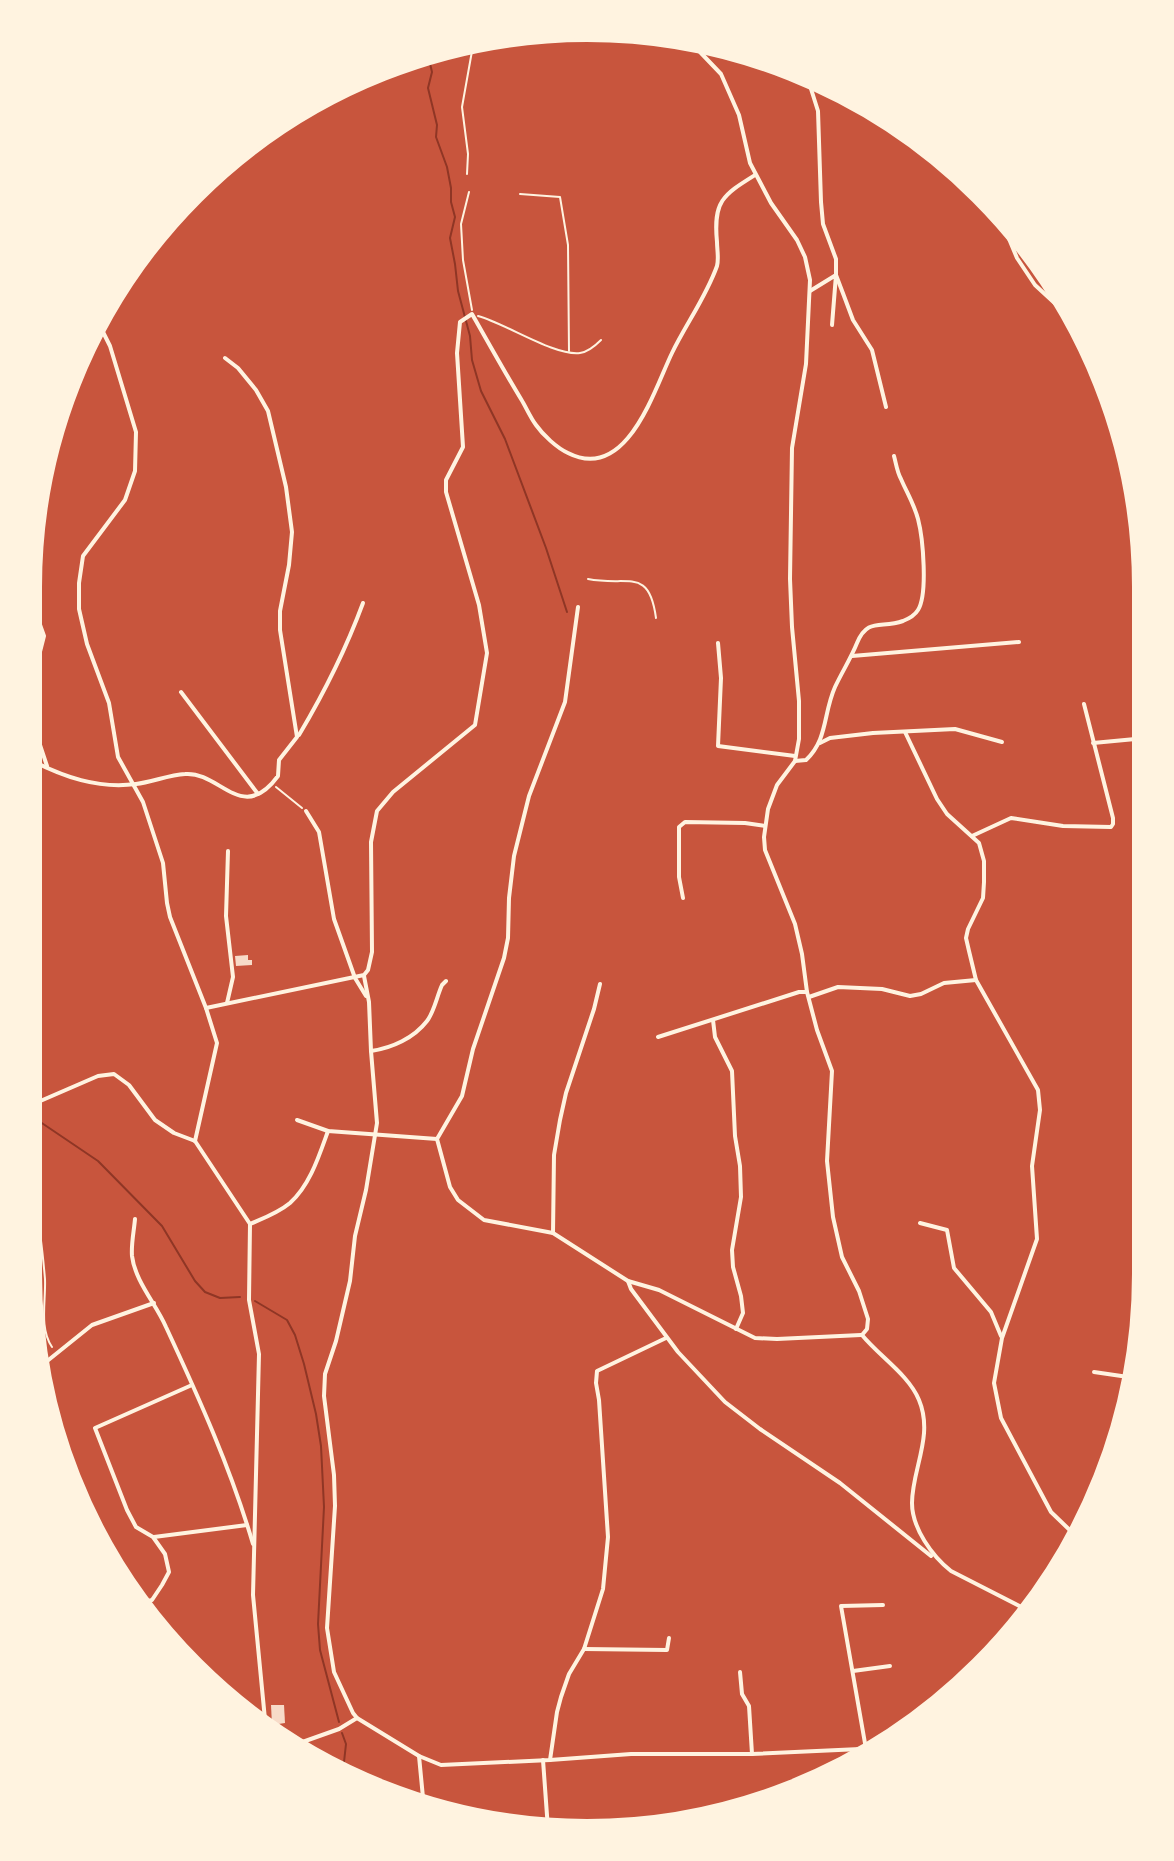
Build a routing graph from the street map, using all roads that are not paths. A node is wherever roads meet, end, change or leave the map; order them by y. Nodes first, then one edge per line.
1 (700, 52) edge
2 (811, 88) edge
3 (756, 174) junction
4 (1010, 240) edge
5 (836, 275) junction
6 (810, 291) junction
7 (1054, 302) edge
8 (832, 325) dead end
9 (103, 332) edge
10 (225, 358) dead end
11 (886, 407) dead end
12 (894, 456) dead end
13 (363, 603) dead end
14 (578, 607) dead end
15 (40, 625) edge
16 (1019, 642) dead end
17 (718, 643) dead end
18 (40, 652) edge
19 (852, 656) junction
20 (181, 692) dead end
21 (1084, 704) dead end
22 (905, 732) junction
23 (297, 737) junction
24 (1134, 739) edge
25 (1002, 742) dead end
26 (820, 743) junction
27 (1093, 743) junction
28 (40, 746) edge
29 (795, 759) junction
30 (40, 764) edge
31 (47, 768) junction
32 (133, 784) junction
33 (258, 794) junction
34 (306, 811) road end
35 (765, 826) junction
36 (972, 836) junction
37 (228, 851) dead end
38 (683, 898) dead end
39 (366, 973) junction
40 (355, 978) junction
41 (976, 980) junction
42 (446, 981) dead end
43 (600, 984) dead end
44 (808, 994) junction
45 (369, 1002) junction
46 (227, 1003) junction
47 (206, 1008) junction
48 (713, 1020) junction
49 (658, 1037) dead end
50 (371, 1051) junction
51 (40, 1101) edge
52 (297, 1120) dead end
53 (328, 1131) junction
54 (375, 1135) junction
55 (437, 1139) junction
56 (195, 1141) junction
57 (135, 1219) dead end
58 (920, 1223) dead end
59 (250, 1224) junction
60 (553, 1233) junction
61 (628, 1281) junction
62 (154, 1303) junction
63 (736, 1329) junction
64 (862, 1335) junction
65 (666, 1338) junction
66 (1002, 1338) junction
67 (48, 1361) edge
68 (1094, 1372) dead end
69 (1124, 1376) edge
70 (192, 1385) junction
71 (247, 1525) junction
72 (1070, 1531) edge
73 (153, 1537) junction
74 (254, 1550) junction
75 (939, 1562) junction
76 (149, 1601) edge
77 (883, 1605) dead end
78 (1021, 1607) edge
79 (669, 1638) dead end
80 (584, 1649) junction
81 (890, 1666) dead end
82 (853, 1671) junction
83 (740, 1672) dead end
84 (265, 1716) edge
85 (357, 1718) junction
86 (303, 1742) edge
87 (868, 1743) edge
88 (856, 1750) edge
89 (752, 1754) junction
90 (419, 1756) junction
91 (543, 1760) junction
92 (550, 1760) junction
93 (423, 1795) edge
94 (547, 1820) edge

1 - 3 street
2 - 5 street
3 - 6 street
3 - 39 street
4 - 7 street
5 - 6 street
5 - 8 street
5 - 11 street
6 - 29 street
9 - 32 street
10 - 23 street
12 - 19 street
13 - 23 street
14 - 55 street
15 - 18 street
16 - 19 street
17 - 29 street
19 - 26 street
20 - 33 street
21 - 27 street
22 - 25 street
22 - 26 street
22 - 36 street
23 - 33 street
24 - 27 street
26 - 29 street
27 - 36 street
28 - 31 street
29 - 35 street
30 - 31 street
31 - 32 street
32 - 33 street
32 - 47 street
34 - 40 street
35 - 38 street
35 - 44 street
36 - 41 street
37 - 46 street
39 - 40 street
39 - 45 street
40 - 45 street
40 - 46 street
41 - 44 street
41 - 66 street
42 - 50 street
43 - 60 street
44 - 48 street
44 - 64 street
45 - 50 street
46 - 47 street
47 - 56 street
48 - 49 street
48 - 63 street
50 - 54 street
51 - 56 street
52 - 53 street
53 - 54 street
53 - 59 street
54 - 55 street
54 - 85 street
55 - 60 street
56 - 59 street
57 - 62 street
58 - 66 street
59 - 74 street
60 - 61 street
61 - 63 street
61 - 65 street
62 - 67 street
62 - 70 street
63 - 64 street
64 - 75 street
65 - 75 street
65 - 80 street
66 - 72 street
68 - 69 street
70 - 71 street
70 - 73 street
71 - 73 street
71 - 74 street
73 - 76 street
74 - 84 street
75 - 78 street
77 - 82 street
79 - 80 street
80 - 92 street
81 - 82 street
82 - 87 street
83 - 89 street
85 - 86 street
85 - 90 street
88 - 89 street
89 - 92 street
90 - 91 street
90 - 93 street
91 - 92 street
91 - 94 street

